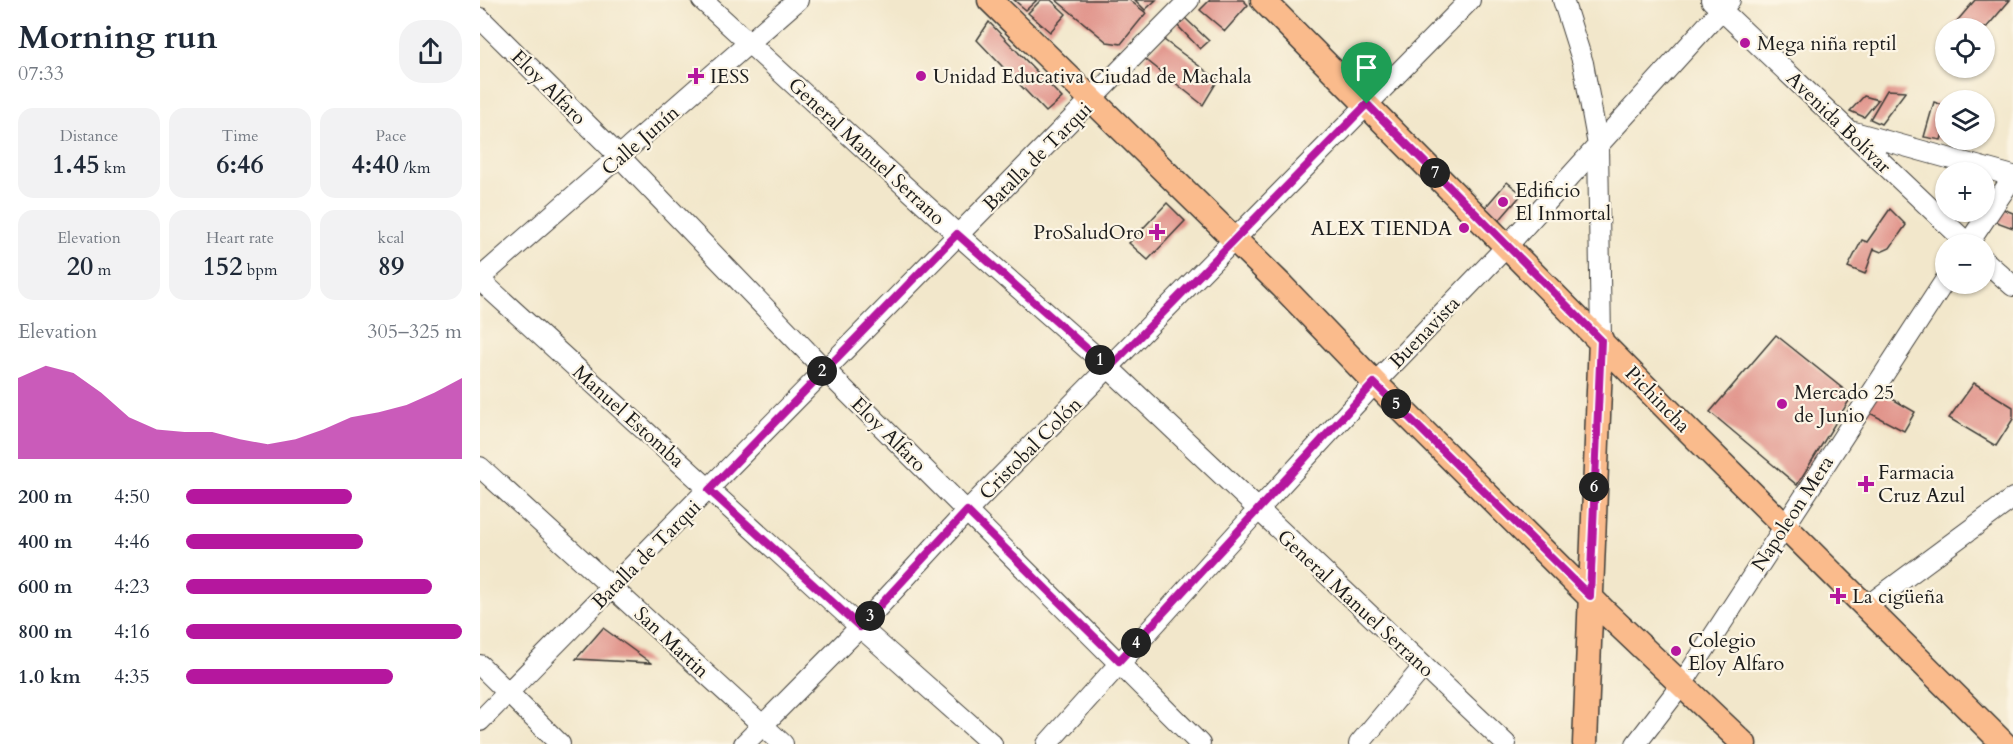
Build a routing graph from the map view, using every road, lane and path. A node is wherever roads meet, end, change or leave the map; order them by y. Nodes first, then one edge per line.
1 (702, 0) edge
2 (798, 0) edge
3 (990, 0) edge
4 (1189, 0) edge
5 (1263, 0) edge
6 (1470, 0) edge
7 (1563, 0) edge
8 (1720, 3) edge
9 (480, 18) edge
10 (750, 44) junction
11 (1092, 101) junction
12 (1367, 104) junction
13 (1850, 131) junction
14 (1599, 145) junction
15 (620, 157) junction
16 (2013, 177) edge
17 (957, 234) junction
18 (1958, 234) edge
19 (1975, 234) edge
20 (1234, 240) junction
21 (1507, 246) junction
22 (1995, 270) edge
23 (480, 279) edge
24 (2013, 286) edge
25 (1936, 294) edge
26 (1601, 340) junction
27 (1109, 368) junction
28 (824, 369) junction
29 (1374, 383) junction
30 (480, 467) edge
31 (709, 490) junction
32 (2013, 498) edge
33 (967, 511) junction
34 (1257, 511) junction
35 (1784, 526) junction
36 (613, 587) junction
37 (1590, 596) junction
38 (1867, 606) junction
39 (860, 627) junction
40 (1119, 661) junction
41 (480, 665) edge
42 (1424, 666) junction
43 (1682, 684) junction
44 (509, 693) junction
45 (480, 721) edge
46 (762, 725) junction
47 (560, 744) edge
48 (744, 744) edge
49 (783, 744) edge
50 (992, 744) edge
51 (1047, 744) edge
52 (1200, 744) edge
53 (1359, 744) edge
54 (1506, 744) edge
55 (1585, 744) edge
56 (1636, 744) edge
57 (1744, 744) edge
58 (2004, 744) edge

1 - 10 street, General Manuel Serrano
2 - 10 street, Calle Junín
3 - 11 main road
4 - 11 street, Batalla de Tarqui
5 - 12 main road, Pichincha
6 - 12 street, Cristobal Colón
7 - 14 street
8 - 13 street, Avenida Bolívar
8 - 14 street, Buenavista
9 - 15 street, Eloy Alfaro
10 - 15 street, Calle Junín
10 - 17 street, General Manuel Serrano
11 - 17 street, Batalla de Tarqui
11 - 20 main road
12 - 20 street, Cristobal Colón
12 - 21 main road, Pichincha
13 - 16 street
13 - 18 street, Avenida Bolívar
14 - 21 street, Buenavista
14 - 26 street
15 - 23 street, Calle Junín
15 - 28 street, Eloy Alfaro
16 - 19 street
17 - 27 street, General Manuel Serrano
17 - 28 street, Batalla de Tarqui
20 - 27 street, Cristobal Colón
20 - 29 main road
21 - 26 main road, Pichincha
21 - 29 street, Buenavista
22 - 24 street
23 - 31 street, Manuel Estomba
25 - 35 street, Napoleon Mera
26 - 35 main road, Pichincha
26 - 37 main road
27 - 33 street, Cristobal Colón
27 - 34 street, General Manuel Serrano
28 - 31 street, Batalla de Tarqui
28 - 33 street, Eloy Alfaro
29 - 34 street, Buenavista
29 - 37 main road
30 - 36 street, San Martin
31 - 36 street, Batalla de Tarqui
31 - 39 street, Manuel Estomba
32 - 38 street
33 - 39 street, Cristobal Colón
33 - 40 street, Eloy Alfaro
34 - 40 street, Buenavista
34 - 42 street, General Manuel Serrano
35 - 38 main road, Pichincha
35 - 43 street, Napoleon Mera
36 - 44 street, Batalla de Tarqui
36 - 46 street, San Martin
37 - 43 main road
37 - 55 main road
38 - 58 main road, Pichincha
39 - 46 street, Cristobal Colón
39 - 50 street, Manuel Estomba
40 - 51 street, Buenavista
40 - 52 street, Eloy Alfaro
41 - 44 street
42 - 53 street
42 - 54 street, General Manuel Serrano
43 - 56 street, Napoleon Mera
43 - 57 main road
44 - 45 street, Batalla de Tarqui
44 - 47 street
46 - 48 street, Cristobal Colón
46 - 49 street, San Martin

